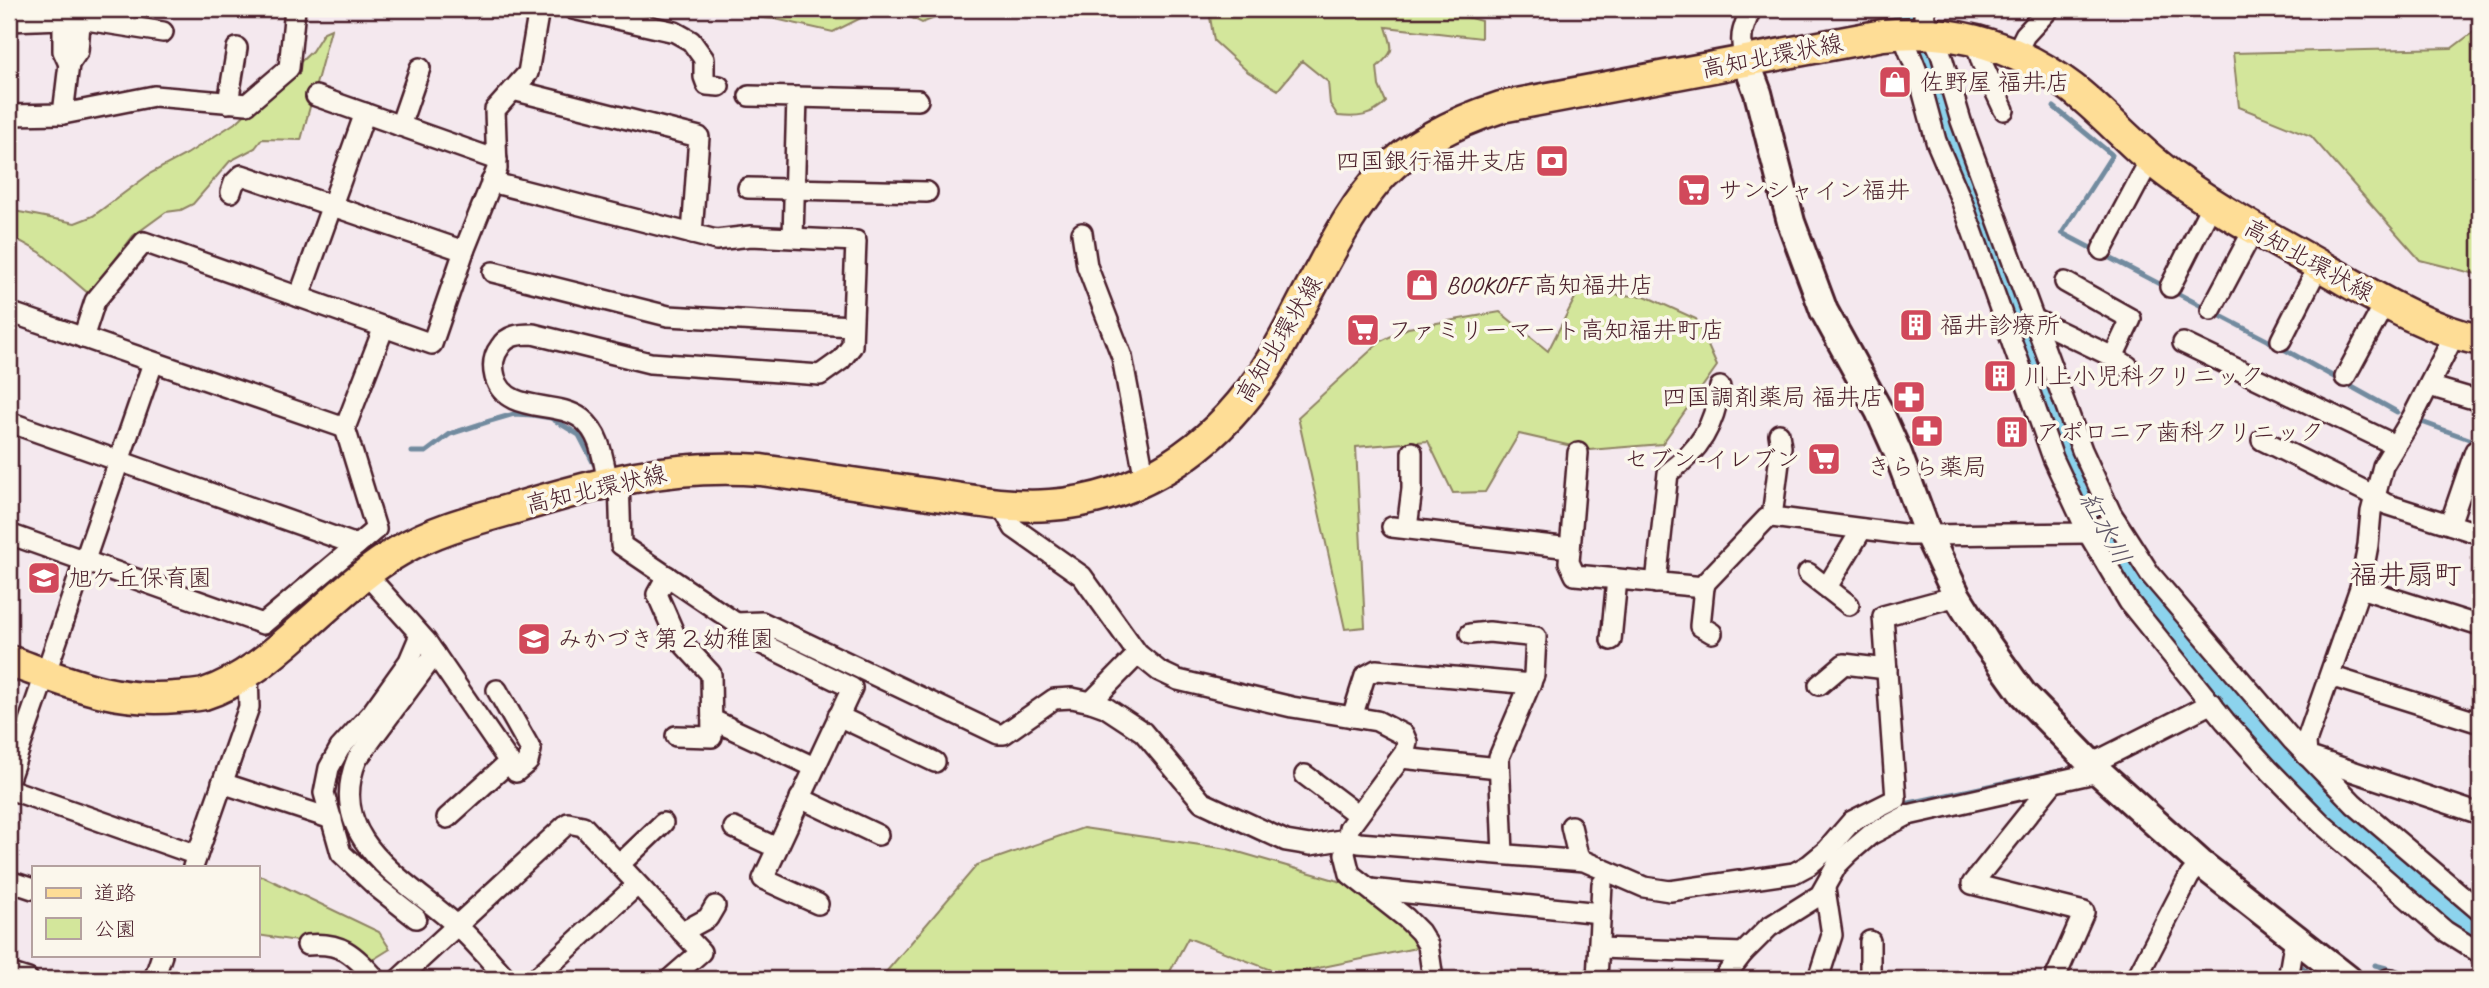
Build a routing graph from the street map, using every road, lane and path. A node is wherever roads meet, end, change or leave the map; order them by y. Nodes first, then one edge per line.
1 (294, 9) edge
2 (539, 9) edge
3 (573, 9) edge
4 (1751, 9) edge
5 (2049, 9) edge
6 (72, 14) edge
7 (9, 21) edge
8 (1919, 28) edge
9 (163, 32) dead end
10 (1975, 41) junction
11 (237, 48) dead end
12 (2016, 53) junction
13 (1746, 61) junction
14 (420, 68) dead end
15 (719, 86) dead end
16 (513, 90) junction
17 (316, 96) dead end
18 (749, 96) dead end
19 (797, 97) junction
20 (918, 100) dead end
21 (228, 103) junction
22 (2004, 110) dead end
23 (365, 113) junction
24 (63, 114) junction
25 (9, 116) edge
26 (400, 126) junction
27 (2151, 158) junction
28 (497, 160) junction
29 (491, 183) junction
30 (748, 188) dead end
31 (794, 189) junction
32 (231, 192) dead end
33 (927, 192) dead end
34 (2212, 204) junction
35 (332, 206) junction
36 (2254, 229) junction
37 (1082, 233) dead end
38 (692, 234) junction
39 (793, 237) junction
40 (2102, 250) dead end
41 (464, 251) junction
42 (2319, 265) junction
43 (493, 272) dead end
44 (2065, 282) dead end
45 (2170, 287) dead end
46 (299, 297) junction
47 (2385, 303) junction
48 (2211, 310) dead end
49 (9, 312) edge
50 (2034, 319) junction
51 (852, 326) junction
52 (384, 327) junction
53 (2468, 337) edge
54 (83, 338) junction
55 (2281, 340) dead end
56 (2183, 343) dead end
57 (153, 363) junction
58 (2345, 377) dead end
59 (2429, 386) junction
60 (1720, 387) dead end
61 (2480, 401) edge
62 (9, 422) edge
63 (345, 428) junction
64 (1779, 434) dead end
65 (2262, 440) dead end
66 (2395, 445) junction
67 (2475, 451) dead end
68 (1412, 452) dead end
69 (1578, 453) dead end
70 (119, 461) junction
71 (1144, 480) junction
72 (614, 481) junction
73 (2374, 497) junction
74 (1000, 504) junction
75 (1772, 517) junction
76 (2114, 522) junction
77 (2450, 524) junction
78 (1862, 528) junction
79 (2089, 533) junction
80 (9, 534) edge
81 (2480, 534) edge
82 (1928, 535) junction
83 (357, 545) junction
84 (1570, 548) junction
85 (84, 561) junction
86 (1808, 573) dead end
87 (367, 575) junction
88 (667, 576) junction
89 (1617, 579) junction
90 (1656, 583) junction
91 (1704, 587) junction
92 (1827, 587) junction
93 (2360, 588) junction
94 (1956, 596) junction
95 (1849, 604) dead end
96 (736, 623) junction
97 (2480, 626) edge
98 (1712, 633) dead end
99 (1469, 634) dead end
100 (420, 635) junction
101 (1611, 640) dead end
102 (435, 654) junction
103 (1138, 654) junction
104 (9, 661) edge
105 (1887, 669) junction
106 (248, 671) junction
107 (45, 674) junction
108 (2330, 676) junction
109 (1531, 684) junction
110 (1819, 685) dead end
111 (497, 690) dead end
112 (1091, 702) junction
113 (2212, 704) junction
114 (838, 716) junction
115 (1352, 717) junction
116 (713, 720) junction
117 (2480, 723) edge
118 (676, 736) dead end
119 (2307, 756) junction
120 (1401, 758) junction
121 (509, 762) junction
122 (935, 762) dead end
123 (814, 767) junction
124 (2095, 767) junction
125 (1499, 768) junction
126 (1305, 775) dead end
127 (9, 779) edge
128 (222, 783) junction
129 (2052, 784) junction
130 (9, 789) edge
131 (800, 798) junction
132 (2480, 814) edge
133 (1358, 815) junction
134 (447, 818) dead end
135 (332, 819) junction
136 (663, 823) dead end
137 (1571, 826) dead end
138 (734, 828) dead end
139 (878, 835) dead end
140 (1347, 839) junction
141 (777, 848) junction
142 (1503, 854) junction
143 (1579, 860) junction
144 (195, 861) edge
145 (2200, 863) junction
146 (619, 865) junction
147 (9, 881) edge
148 (1602, 884) dead end
149 (637, 885) junction
150 (32, 889) edge
151 (1369, 889) junction
152 (1825, 889) junction
153 (818, 904) dead end
154 (715, 906) dead end
155 (2480, 911) edge
156 (1600, 913) junction
157 (416, 918) dead end
158 (457, 925) junction
159 (682, 932) junction
160 (2295, 938) junction
161 (1870, 941) dead end
162 (307, 945) dead end
163 (1599, 948) junction
164 (1743, 953) junction
165 (2480, 953) edge
166 (9, 972) edge
167 (2057, 974) dead end
168 (28, 979) edge
169 (376, 979) edge
170 (399, 979) edge
171 (507, 979) edge
172 (535, 979) edge
173 (670, 979) edge
174 (1433, 979) edge
175 (1597, 979) edge
176 (1723, 979) edge
177 (1818, 979) edge
178 (1870, 979) edge
179 (2136, 979) edge
180 (2288, 979) edge
181 (2348, 979) edge

1 - 21 street
2 - 16 street
3 - 15 street
4 - 13 street
5 - 12 street
6 - 7 street
6 - 9 street
6 - 24 street
8 - 10 main road, 高知北環状線
8 - 13 main road, 高知北環状線
8 - 50 street
8 - 79 street
10 - 12 main road, 高知北環状線
10 - 22 street
11 - 21 street
12 - 27 main road, 高知北環状線
13 - 71 main road, 高知北環状線
13 - 82 street
14 - 26 street
16 - 28 street
16 - 38 street
17 - 23 street
18 - 19 street
19 - 20 street
19 - 31 street
21 - 24 street
23 - 26 street
23 - 35 street
24 - 25 street
26 - 28 street
27 - 34 main road, 高知北環状線
27 - 40 street
28 - 29 street
29 - 38 street
29 - 41 street
30 - 31 street
31 - 33 street
31 - 39 street
32 - 35 street
34 - 36 main road, 高知北環状線
34 - 45 street
35 - 41 street
35 - 46 street
36 - 42 main road, 高知北環状線
36 - 48 street
37 - 71 street
38 - 39 street
39 - 51 street
41 - 52 street
42 - 47 main road, 高知北環状線
42 - 55 street
43 - 51 street
44 - 50 street
46 - 52 street
46 - 54 street
47 - 53 main road, 高知北環状線
47 - 58 street
49 - 54 street
50 - 76 street
51 - 72 street
52 - 63 street
53 - 59 street
54 - 57 street
56 - 66 street
57 - 63 street
57 - 70 street
59 - 61 street
59 - 66 street
60 - 90 street
62 - 70 street
63 - 83 street
64 - 75 street
65 - 73 street
66 - 73 street
67 - 77 street
68 - 84 street
69 - 84 street
70 - 83 street
70 - 85 street
71 - 74 main road, 高知北環状線
72 - 74 main road, 高知北環状線
72 - 87 main road, 高知北環状線
72 - 88 street
73 - 77 street
73 - 93 street
74 - 103 street
75 - 78 street
75 - 91 street
76 - 79 street
76 - 119 street
77 - 81 street
78 - 82 street
78 - 92 street
79 - 82 street
79 - 113 street
80 - 85 street
82 - 94 street
83 - 85 street
84 - 89 street
85 - 107 street
86 - 92 street
87 - 100 street
87 - 106 main road, 高知北環状線
88 - 96 street
88 - 116 street
89 - 90 street
89 - 101 street
90 - 91 street
91 - 98 street
92 - 95 street
93 - 97 street
93 - 108 street
94 - 105 street
94 - 124 street
96 - 112 street
96 - 114 street
99 - 109 street
100 - 102 street
100 - 135 street
102 - 121 street
102 - 158 street
103 - 112 street
103 - 115 street
104 - 107 main road, 高知北環状線
105 - 110 street
105 - 143 street
106 - 107 main road, 高知北環状線
106 - 128 street
107 - 127 street
108 - 117 street
108 - 119 street
109 - 115 street
109 - 125 street
111 - 121 street
112 - 140 street
113 - 124 street
113 - 165 street
114 - 122 street
114 - 123 street
115 - 120 street
116 - 118 street
116 - 123 street
119 - 132 street
119 - 155 street
120 - 125 street
120 - 133 street
121 - 134 street
123 - 131 street
124 - 129 street
124 - 145 street
125 - 142 street
126 - 133 street
128 - 135 street
128 - 144 street
129 - 152 street
129 - 167 street
130 - 144 street
131 - 139 street
131 - 141 street
133 - 140 street
135 - 157 street
136 - 146 street
137 - 143 street
138 - 141 street
140 - 142 street
140 - 151 street
141 - 153 street
142 - 143 street
145 - 160 street
145 - 179 street
146 - 149 street
146 - 158 street
147 - 150 street
148 - 156 street
149 - 159 street
149 - 172 street
151 - 156 street
151 - 174 street
152 - 164 street
152 - 177 street
154 - 159 street
156 - 163 street
158 - 170 street
158 - 171 street
159 - 173 street
160 - 180 street
160 - 181 street
161 - 178 street
162 - 169 street
163 - 164 street
163 - 175 street
164 - 176 street
166 - 168 street

